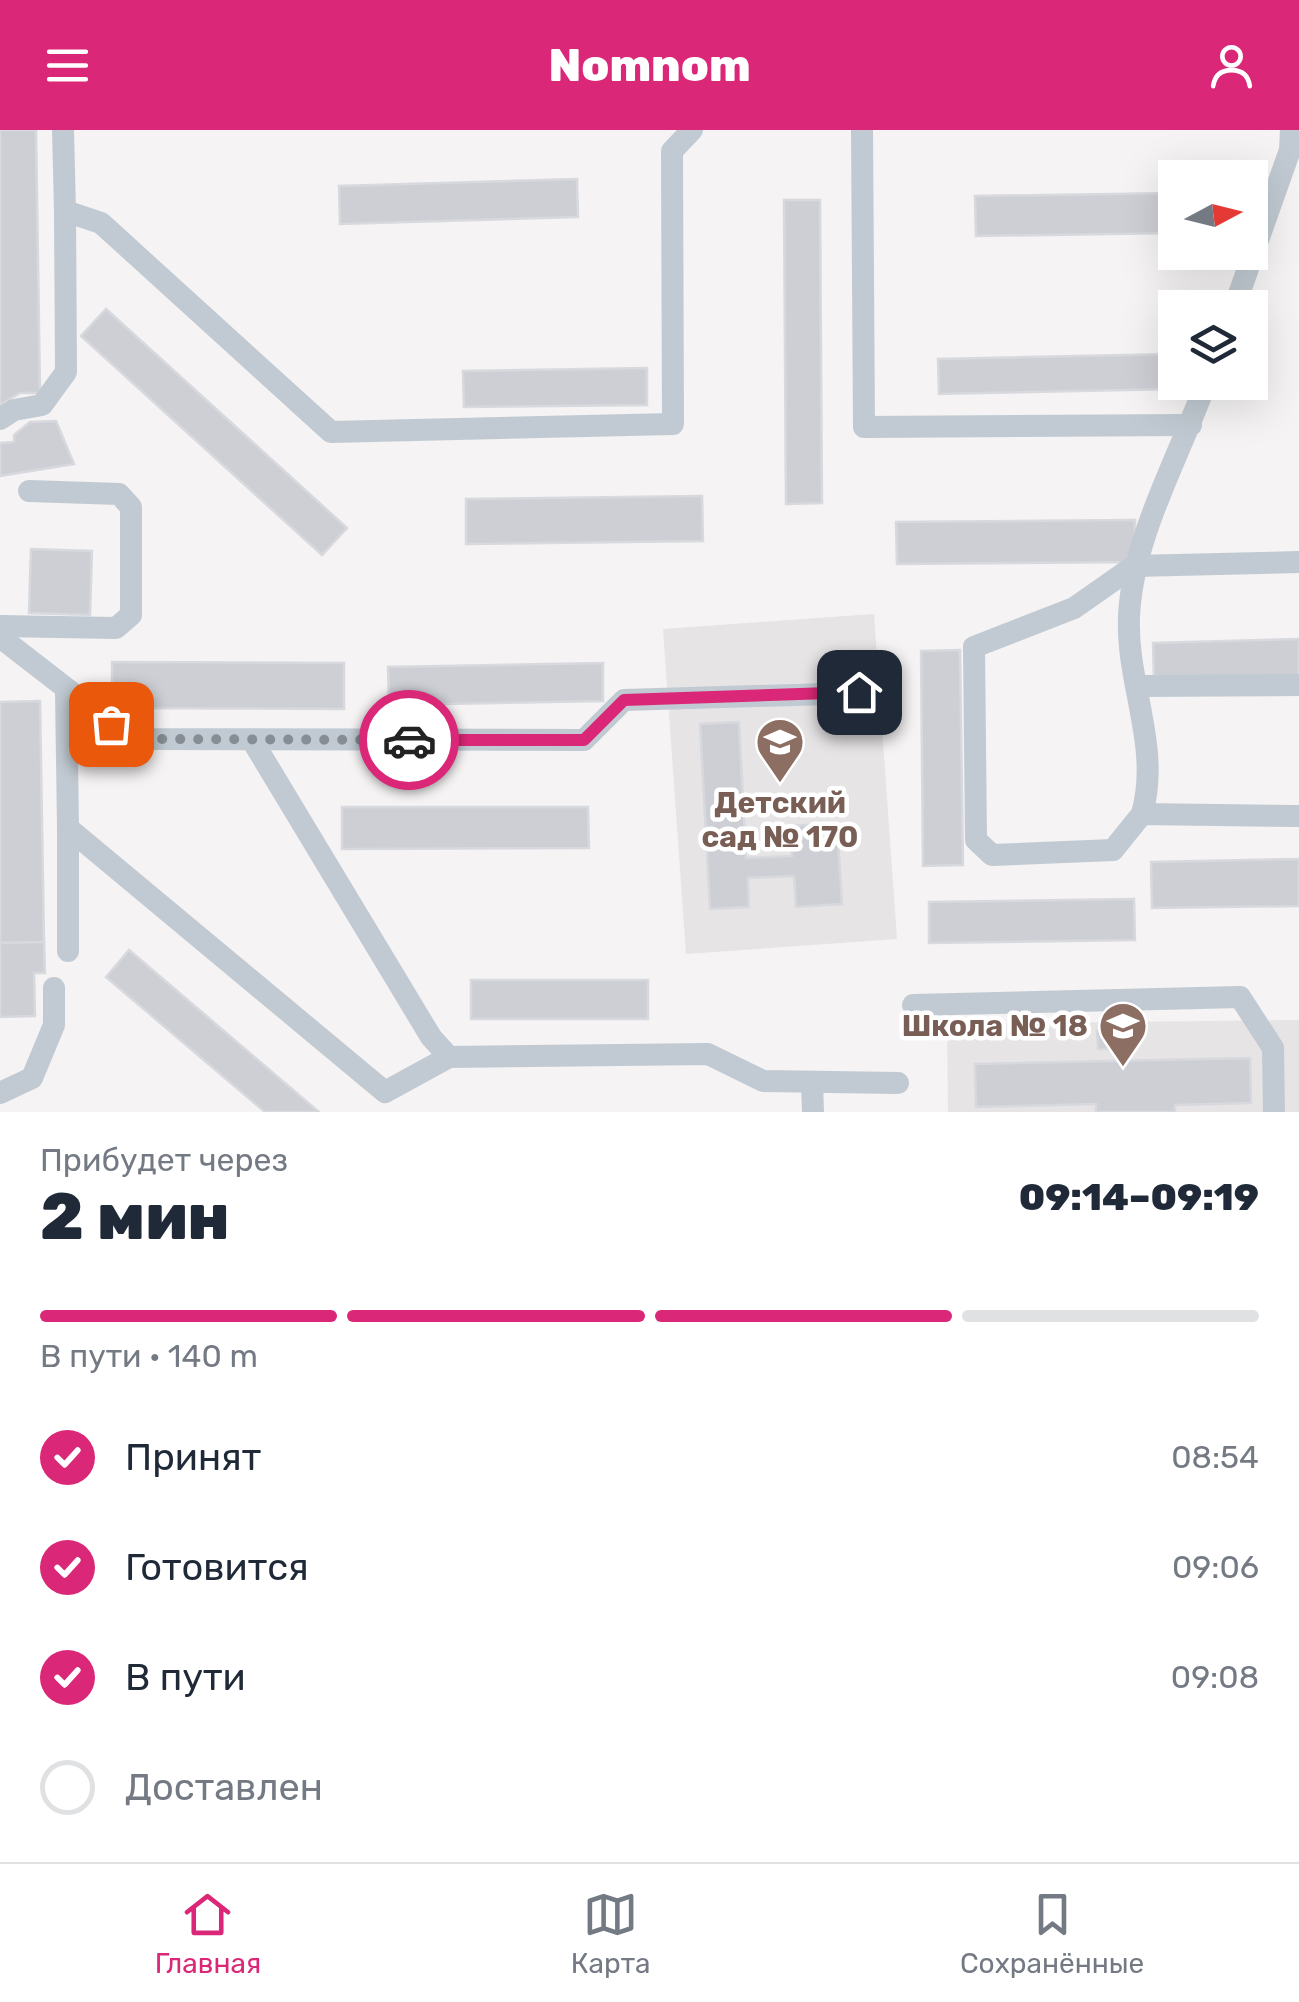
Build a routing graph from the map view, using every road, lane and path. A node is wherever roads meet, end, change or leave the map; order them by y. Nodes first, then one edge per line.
1 (63, 130) edge
2 (692, 130) edge
3 (862, 130) edge
4 (1291, 130) edge
5 (1280, 182) junction
6 (1299, 196) edge
7 (64, 211) junction
8 (1241, 290) edge
9 (1200, 400) edge
10 (0, 419) edge
11 (1191, 425) junction
12 (29, 491) dead end
13 (1299, 562) edge
14 (1134, 566) junction
15 (0, 626) edge
16 (0, 637) edge
17 (1299, 684) edge
18 (1138, 686) junction
19 (66, 689) junction
20 (859, 692) dead end
21 (252, 740) junction
22 (1142, 814) junction
23 (1299, 816) edge
24 (68, 828) junction
25 (68, 951) dead end
26 (54, 988) dead end
27 (914, 1006) dead end
28 (449, 1057) junction
29 (812, 1082) junction
30 (898, 1083) dead end
31 (0, 1092) edge
32 (813, 1112) edge
33 (1274, 1112) edge

1 - 7 lane
2 - 7 lane
3 - 11 lane
4 - 5 lane
5 - 6 lane
5 - 8 lane
7 - 10 lane
9 - 11 lane
11 - 14 lane
12 - 15 lane
13 - 14 lane
14 - 18 lane
14 - 22 lane
16 - 19 lane
17 - 18 lane
18 - 22 lane
19 - 21 lane
19 - 24 lane
20 - 21 lane
21 - 28 lane
22 - 23 lane
24 - 25 lane
24 - 28 lane
26 - 31 lane
27 - 33 lane
28 - 29 lane
29 - 30 lane
29 - 32 lane

